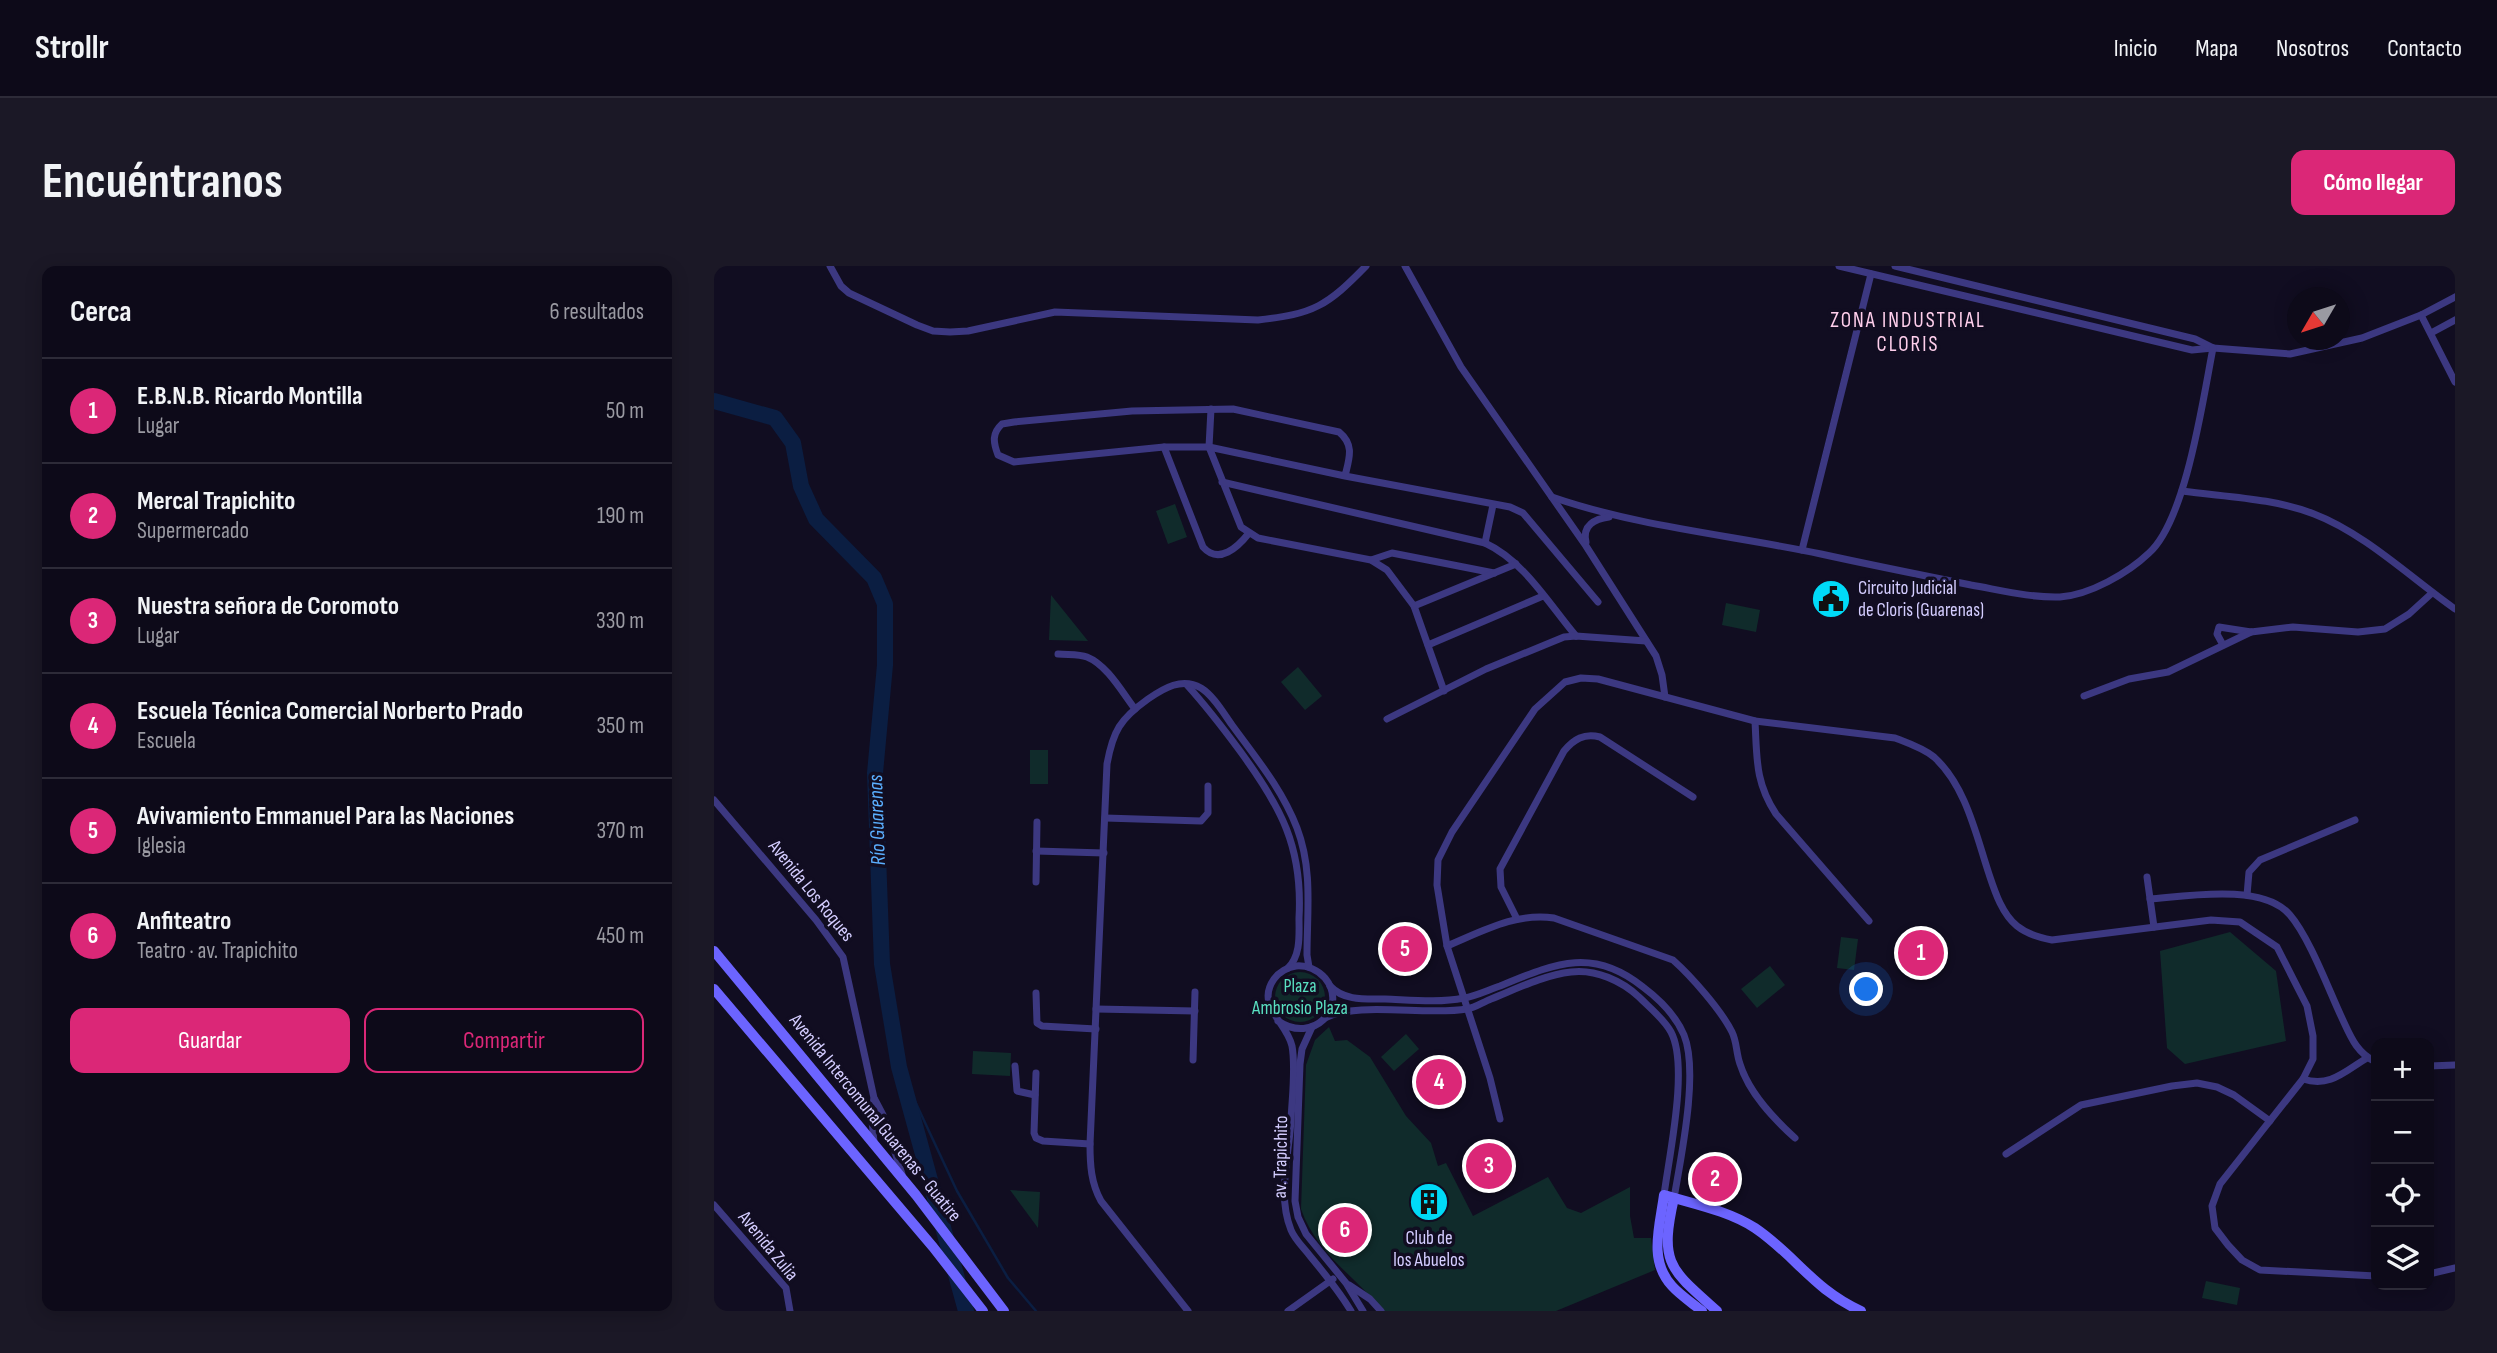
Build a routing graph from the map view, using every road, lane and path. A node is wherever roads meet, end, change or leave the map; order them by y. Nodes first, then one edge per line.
1 (830, 266) edge
2 (1366, 266) edge
3 (1406, 266) edge
4 (1839, 266) edge
5 (1895, 266) edge
6 (1871, 274) junction
7 (2455, 297) edge
8 (2421, 315) junction
9 (2455, 320) edge
10 (2431, 333) junction
11 (2213, 348) junction
12 (2455, 382) edge
13 (1211, 409) junction
14 (1164, 447) junction
15 (1209, 447) junction
16 (1345, 476) junction
17 (1222, 482) junction
18 (2182, 491) junction
19 (1552, 496) junction
20 (1493, 505) junction
21 (1616, 516) junction
22 (1249, 533) junction
23 (1485, 543) junction
24 (1586, 546) junction
25 (1802, 550) junction
26 (1371, 560) junction
27 (1517, 564) junction
28 (1494, 573) junction
29 (2432, 593) junction
30 (1542, 596) junction
31 (1598, 602) dead end
32 (1414, 606) junction
33 (2455, 609) edge
34 (2251, 632) junction
35 (1576, 636) junction
36 (1646, 641) junction
37 (1428, 645) junction
38 (2223, 645) junction
39 (1058, 654) dead end
40 (1186, 684) junction
41 (1444, 691) junction
42 (2084, 695) dead end
43 (1665, 697) junction
44 (1135, 709) junction
45 (1387, 719) dead end
46 (1755, 721) junction
47 (1208, 786) dead end
48 (1693, 797) dead end
49 (714, 800) edge
50 (1105, 818) junction
51 (2355, 820) dead end
52 (1037, 822) dead end
53 (1037, 851) junction
54 (1104, 852) junction
55 (2147, 877) dead end
56 (1036, 882) dead end
57 (2247, 895) junction
58 (2150, 899) junction
59 (1517, 919) junction
60 (1869, 921) dead end
61 (2154, 927) junction
62 (1447, 946) junction
63 (714, 951) edge
64 (1309, 967) junction
65 (1287, 969) junction
66 (1329, 986) junction
67 (714, 989) edge
68 (1195, 992) dead end
69 (1036, 993) dead end
70 (1464, 998) junction
71 (1097, 1009) junction
72 (1469, 1009) junction
73 (1195, 1011) junction
74 (1325, 1018) junction
75 (1278, 1021) junction
76 (1312, 1027) junction
77 (1096, 1029) junction
78 (2367, 1058) junction
79 (1193, 1060) dead end
80 (2371, 1060) edge
81 (2455, 1065) edge
82 (1016, 1066) dead end
83 (2434, 1066) edge
84 (1035, 1073) dead end
85 (2304, 1079) junction
86 (1035, 1095) junction
87 (874, 1098) junction
88 (1500, 1119) dead end
89 (2270, 1121) junction
90 (1795, 1138) dead end
91 (874, 1144) junction
92 (1090, 1144) junction
93 (2006, 1154) dead end
94 (905, 1182) junction
95 (1669, 1196) junction
96 (714, 1205) edge
97 (2455, 1268) edge
98 (2434, 1273) edge
99 (1339, 1275) junction
100 (2371, 1276) edge
101 (1330, 1281) junction
102 (1346, 1283) junction
103 (790, 1311) edge
104 (983, 1311) edge
105 (1004, 1311) edge
106 (1188, 1311) edge
107 (1288, 1311) edge
108 (1352, 1311) edge
109 (1363, 1311) edge
110 (1381, 1311) edge
111 (1702, 1311) edge
112 (1717, 1311) edge
113 (1861, 1311) edge

1 - 2 street
3 - 19 street
4 - 6 street
5 - 11 street
6 - 11 street
6 - 25 street
7 - 8 street
8 - 10 street
8 - 11 street
9 - 10 street
10 - 12 street
11 - 18 street
13 - 14 street
13 - 15 street
13 - 16 street
14 - 15 street
14 - 22 street
15 - 16 street
15 - 17 street
16 - 20 street
17 - 22 street
17 - 23 street
18 - 25 street
18 - 29 street
19 - 21 street
19 - 24 street
20 - 23 street
20 - 31 street
21 - 24 street
21 - 25 street
22 - 26 street
23 - 27 street
24 - 36 street
26 - 28 street
26 - 32 street
27 - 28 street
27 - 30 street
28 - 32 street
29 - 33 street
29 - 34 street
30 - 35 street
30 - 37 street
32 - 37 street
34 - 38 street
34 - 38 street
35 - 36 street
35 - 41 street
36 - 43 street
37 - 41 street
38 - 42 street
39 - 44 street
40 - 44 street
40 - 64 street
40 - 65 street
41 - 45 street
43 - 46 street
43 - 62 street
44 - 50 street
46 - 60 street
46 - 61 street
47 - 50 street
48 - 59 street
49 - 87 street, Avenida Los Roques
50 - 54 street
51 - 57 street
52 - 53 street
53 - 54 street
53 - 56 street
54 - 71 street
55 - 58 street
57 - 58 street
57 - 78 street
58 - 61 street
59 - 62 street
59 - 90 street
61 - 85 street
62 - 70 street
63 - 91 main road, Avenida Intercomunal Guarenas - Guatire
64 - 65 street
64 - 66 street
65 - 75 street
66 - 70 street
66 - 74 street
67 - 104 main road, Avenida Intercomunal Guarenas - Guatire
68 - 73 street
69 - 77 street
70 - 72 street
70 - 95 street
71 - 73 street
71 - 77 street
72 - 74 street
72 - 88 street
72 - 95 street
73 - 79 street
74 - 76 street
75 - 76 street
75 - 101 street
76 - 99 street, av. Trapichito
77 - 92 street
78 - 80 street
78 - 85 street
81 - 83 street
82 - 86 street
84 - 86 street
85 - 89 street
86 - 92 street
87 - 91 street, Avenida Los Roques
87 - 94 street, Avenida Los Roques
89 - 93 street
89 - 100 street
91 - 94 main road, Avenida Intercomunal Guarenas - Guatire
92 - 106 street
94 - 105 main road, Avenida Intercomunal Guarenas - Guatire
95 - 111 main road
95 - 112 main road
95 - 113 main road
96 - 103 street, Avenida Zulia
97 - 98 street
99 - 101 street
99 - 102 street, av. Trapichito
101 - 107 street
101 - 108 street
102 - 109 street, av. Trapichito
102 - 110 street

